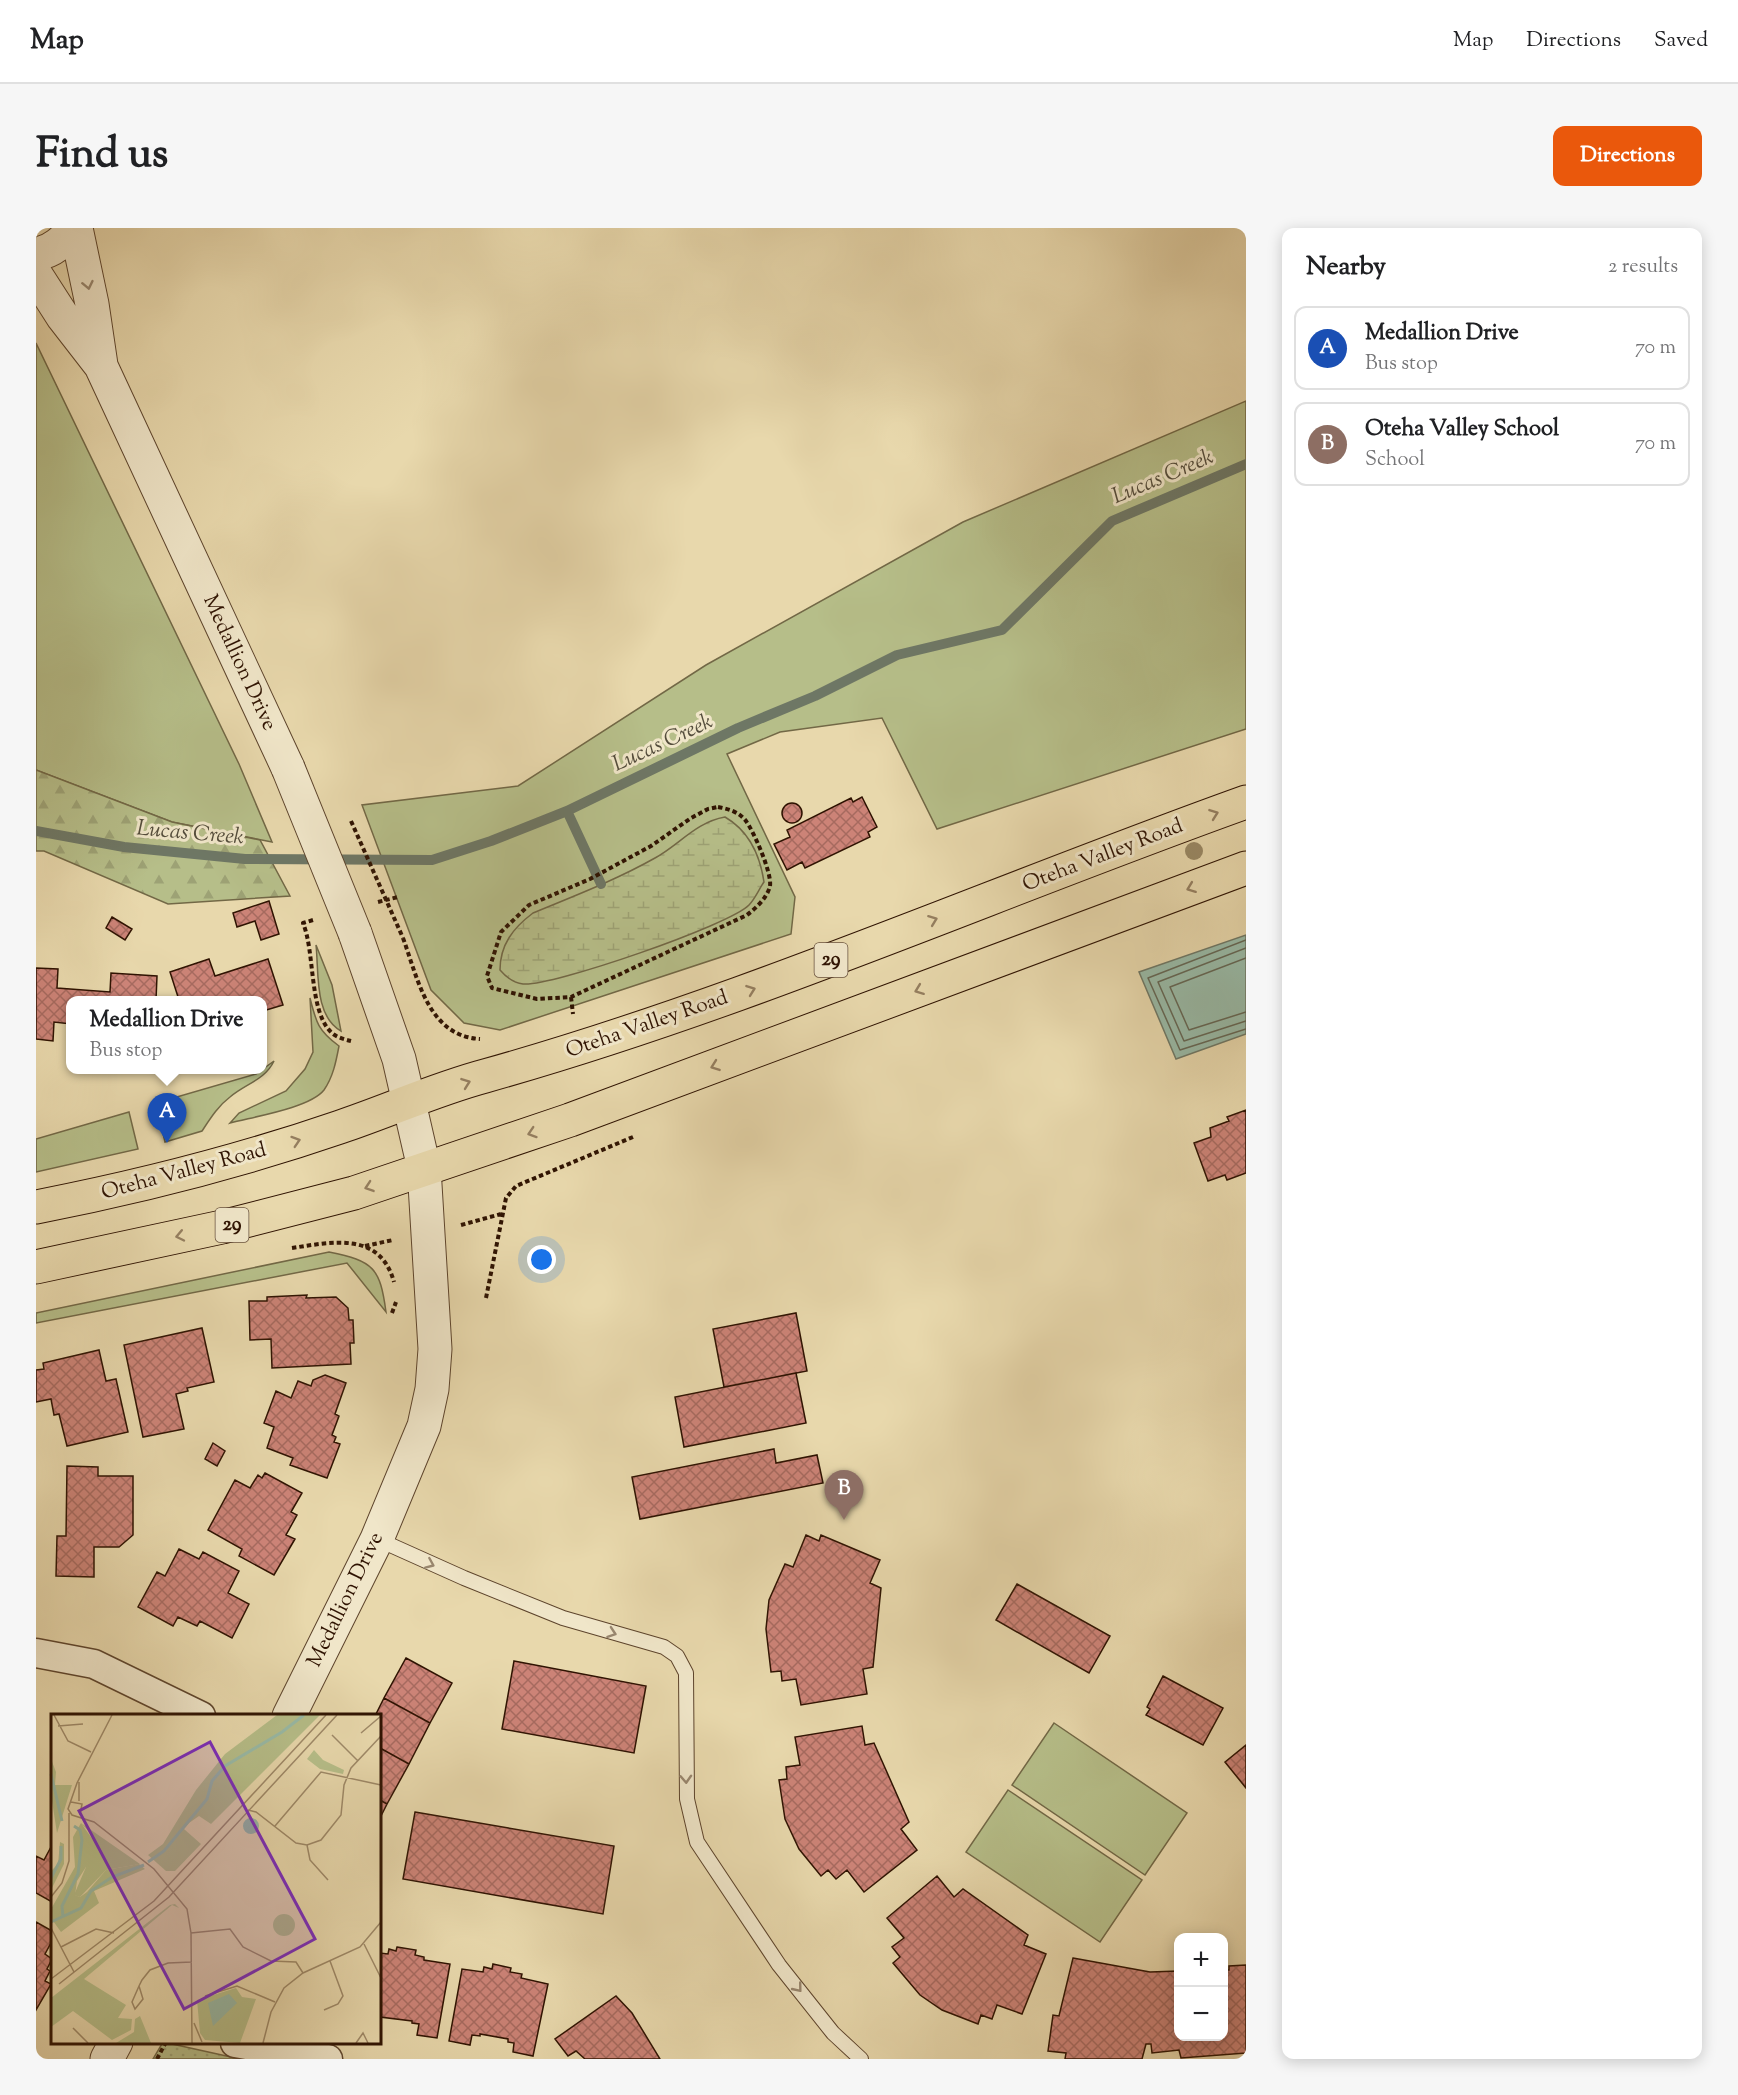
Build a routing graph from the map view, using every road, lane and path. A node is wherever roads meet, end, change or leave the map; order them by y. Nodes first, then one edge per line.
1 (75, 228) edge
2 (36, 254) edge
3 (36, 275) edge
4 (101, 366) junction
5 (1246, 802) edge
6 (347, 813) dead end
7 (1246, 868) edge
8 (571, 997) joint
9 (337, 1036) dead end
10 (487, 1039) dead end
11 (351, 1041) dead end
12 (411, 1102) junction
13 (637, 1136) dead end
14 (424, 1168) junction
15 (36, 1207) edge
16 (291, 1248) dead end
17 (36, 1267) edge
18 (394, 1284) dead end
19 (395, 1293) dead end
20 (486, 1298) dead end
21 (392, 1313) dead end
22 (377, 1539) junction
23 (36, 1653) edge
24 (197, 1714) edge
25 (290, 1714) edge
26 (115, 2044) edge
27 (165, 2044) edge
28 (241, 2044) edge
29 (107, 2059) edge
30 (157, 2059) edge
31 (328, 2059) edge
32 (861, 2059) edge

1 - 2 street
1 -> 4 street, Medallion Drive
3 - 4 street, Medallion Drive
4 - 12 street, Medallion Drive, bridge
12 -> 5 main road, Oteha Valley Road / 29
6 - 10 path, bridge
7 -> 14 main road, 29
8 - 8 path
9 - 11 path
12 - 14 street, Medallion Drive
15 -> 12 main road, Oteha Valley Road / 29
13 - 20 path
14 -> 17 main road, 29
14 - 22 street, Medallion Drive
16 - 18 path
19 - 21 path
22 - 25 street, Medallion Drive
22 -> 32 lane
23 - 24 street
26 - 29 street
27 - 30 path
28 - 31 street

